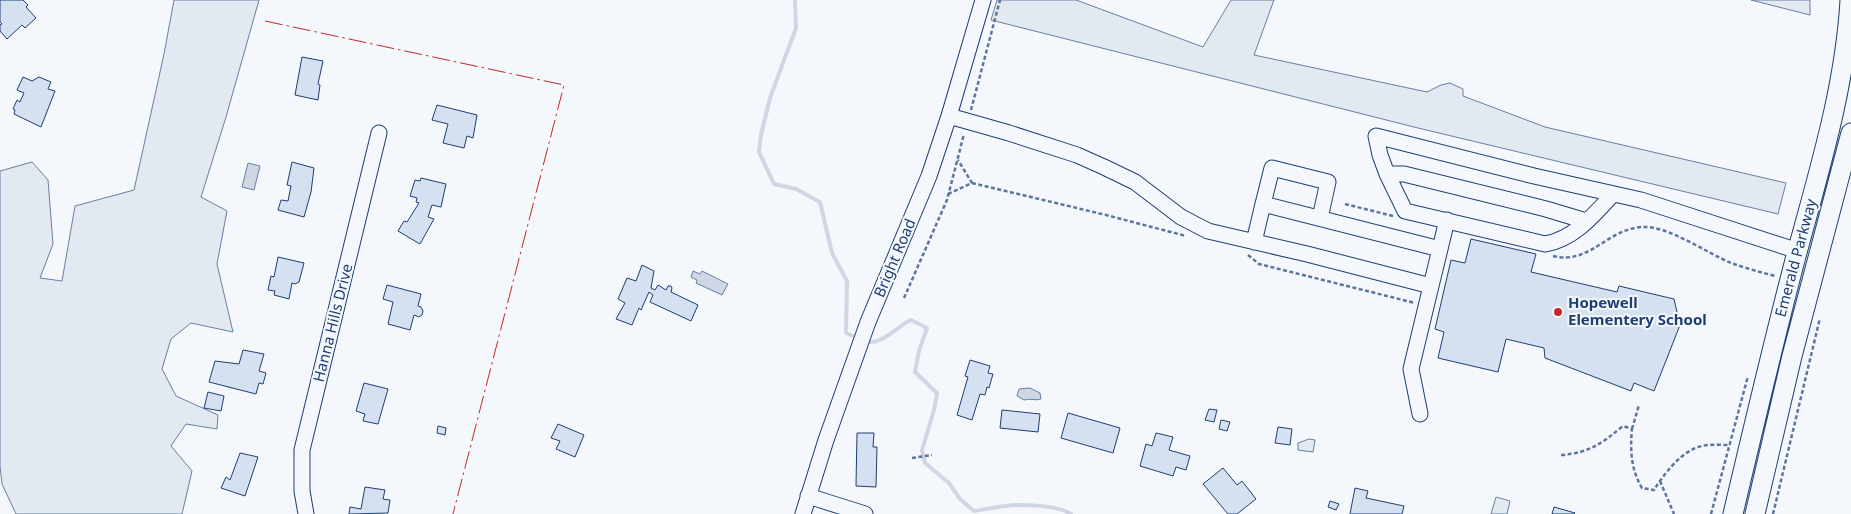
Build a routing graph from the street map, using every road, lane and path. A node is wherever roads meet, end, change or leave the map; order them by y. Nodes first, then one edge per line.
1 (983, 0) edge
2 (1000, 0) edge
3 (1850, 0) edge
4 (949, 116) junction
5 (968, 121) junction
6 (379, 133) dead end
7 (1851, 133) edge
8 (958, 160) junction
9 (1387, 174) junction
10 (948, 194) junction
11 (1613, 194) junction
12 (1263, 204) junction
13 (1320, 218) junction
14 (1447, 220) junction
15 (1586, 222) junction
16 (1254, 242) junction
17 (1594, 248) dead end
18 (1440, 249) junction
19 (1798, 251) junction
20 (1775, 276) dead end
21 (1431, 286) junction
22 (904, 298) dead end
23 (1820, 315) dead end
24 (1639, 404) dead end
25 (1420, 414) dead end
26 (1632, 429) junction
27 (1730, 445) dead end
28 (932, 455) dead end
29 (1561, 455) dead end
30 (912, 458) dead end
31 (1660, 481) junction
32 (808, 496) junction
33 (306, 514) edge
34 (803, 514) edge
35 (865, 514) edge
36 (1674, 514) edge
37 (1733, 514) edge
38 (1755, 514) edge
39 (1773, 514) edge

1 - 4 street, Bright Road
2 - 5 path
3 - 19 main road, Emerald Parkway
4 - 5 street
4 - 32 street, Bright Road
5 - 8 path
5 - 16 street
6 - 33 street, Hanna Hills Drive
7 - 38 main road, Emerald Parkway
8 - 10 path
8 - 10 path
9 - 11 street
9 - 14 street
9 - 15 street
10 - 22 path
11 - 15 street
11 - 19 street
12 - 13 street
12 - 13 street
12 - 16 street
13 - 18 street
14 - 15 street
14 - 18 street
16 - 21 street
17 - 20 path
18 - 21 street
19 - 37 main road, Emerald Parkway
21 - 25 street
23 - 39 path
24 - 26 path
26 - 29 path
26 - 31 path
27 - 31 path
28 - 30 path
31 - 36 path
32 - 34 street, Bright Road
32 - 35 street

